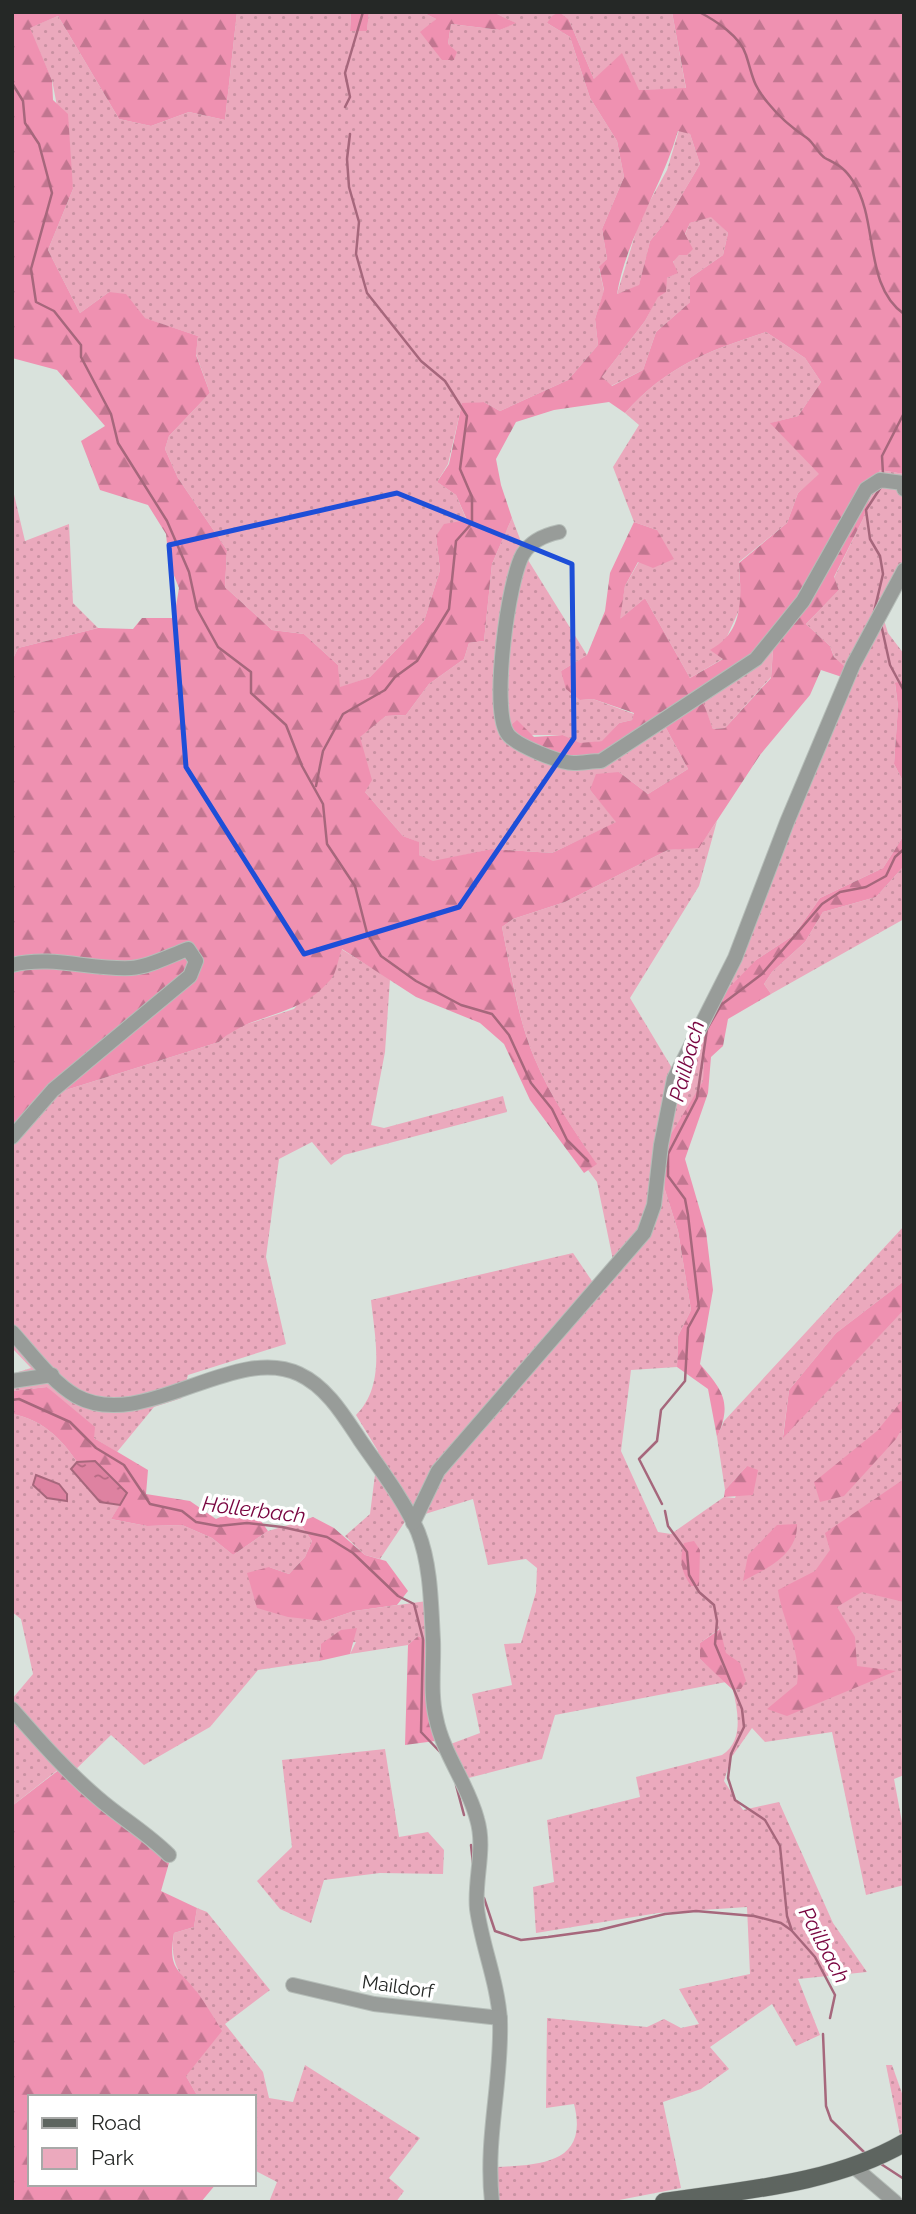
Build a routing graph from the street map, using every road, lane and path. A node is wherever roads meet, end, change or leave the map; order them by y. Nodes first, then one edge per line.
1 (904, 489) edge
2 (559, 532) dead end
3 (904, 570) edge
4 (12, 965) edge
5 (12, 1138) edge
6 (12, 1332) edge
7 (52, 1375) junction
8 (12, 1381) edge
9 (413, 1523) junction
10 (12, 1709) edge
11 (169, 1855) dead end
12 (293, 1985) dead end
13 (500, 2018) junction
14 (904, 2143) edge
15 (853, 2166) junction
16 (492, 2202) edge
17 (664, 2202) edge
18 (895, 2202) edge

1 - 2 street
3 - 9 street
4 - 5 street
6 - 7 street
7 - 8 street
7 - 9 street
9 - 13 street
10 - 11 street
12 - 13 street, Maildorf
13 - 16 street
14 - 15 main road
15 - 17 main road
15 - 18 street

